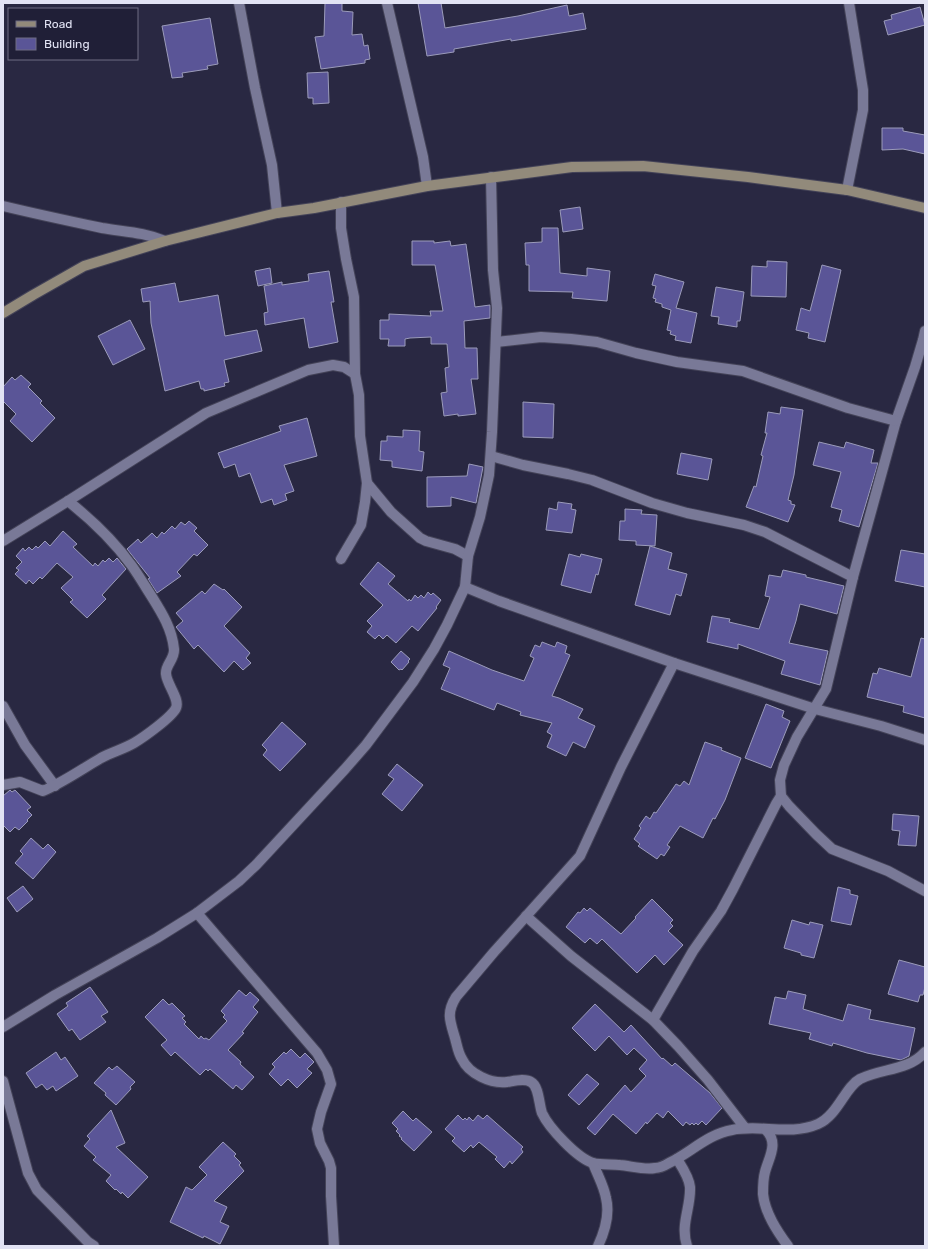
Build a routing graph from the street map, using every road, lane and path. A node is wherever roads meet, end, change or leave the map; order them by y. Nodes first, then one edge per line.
1 (239, 3) edge
2 (387, 3) edge
3 (849, 3) edge
4 (491, 177) junction
5 (427, 186) junction
6 (847, 190) junction
7 (341, 202) junction
8 (3, 206) edge
9 (925, 208) edge
10 (277, 213) junction
11 (165, 241) junction
12 (3, 313) edge
13 (925, 331) edge
14 (496, 342) junction
15 (355, 374) junction
16 (896, 421) junction
17 (491, 456) junction
18 (367, 483) junction
19 (68, 501) junction
20 (3, 541) edge
21 (468, 556) junction
22 (341, 559) dead end
23 (853, 577) junction
24 (465, 587) junction
25 (674, 663) junction
26 (3, 706) edge
27 (815, 709) junction
28 (925, 740) edge
29 (3, 785) edge
30 (55, 786) junction
31 (781, 796) junction
32 (925, 891) edge
33 (197, 913) junction
34 (526, 916) junction
35 (653, 1020) junction
36 (3, 1027) edge
37 (925, 1052) edge
38 (3, 1081) edge
39 (745, 1128) junction
40 (766, 1130) junction
41 (677, 1159) junction
42 (593, 1163) junction
43 (94, 1246) edge
44 (334, 1246) edge
45 (598, 1246) edge
46 (687, 1246) edge
47 (788, 1246) edge

1 - 10 street
2 - 5 street
3 - 6 street
4 - 5 main road
4 - 6 main road
4 - 14 street
5 - 7 main road
6 - 9 main road
7 - 10 main road
7 - 15 street
8 - 11 street
10 - 11 main road
11 - 12 main road
13 - 16 street
14 - 16 street
14 - 17 street
15 - 18 street
15 - 19 street
16 - 23 street
17 - 21 street
17 - 23 street
18 - 21 street
18 - 22 street
19 - 20 street
19 - 30 street
21 - 24 street
23 - 27 street
24 - 25 street
24 - 33 street
25 - 27 street
25 - 34 street
26 - 30 street
27 - 28 street
27 - 31 street
29 - 30 street
31 - 32 street
31 - 35 street
33 - 36 street
33 - 44 street
34 - 35 street
34 - 42 street
35 - 39 street
37 - 40 street
38 - 43 street
39 - 40 street
39 - 41 street
40 - 47 street
41 - 42 street
41 - 46 street
42 - 45 street

